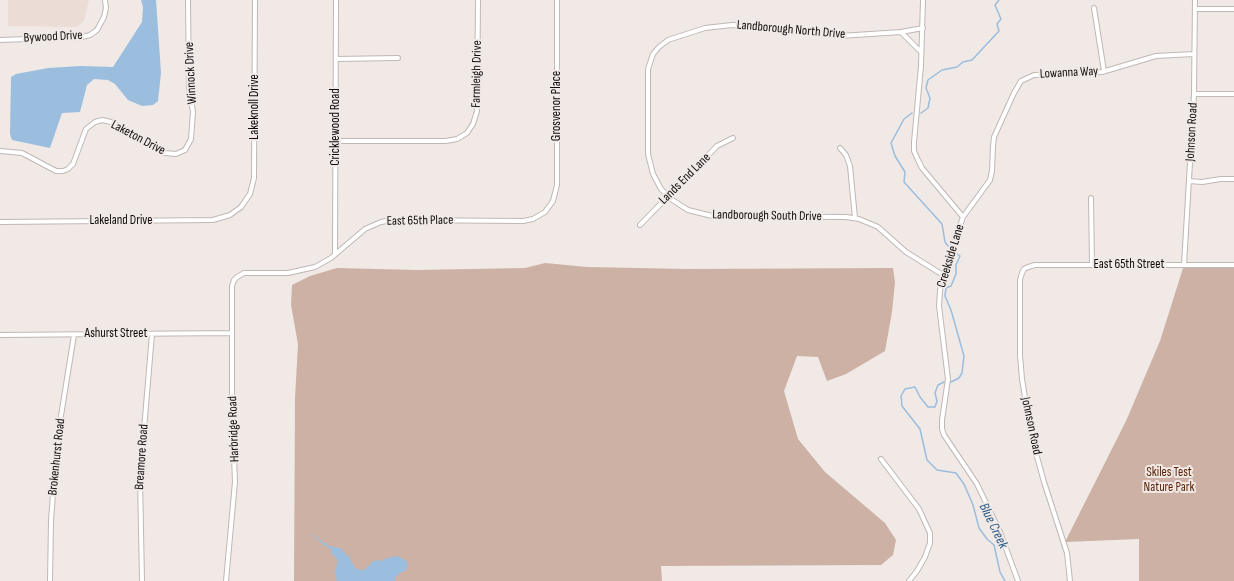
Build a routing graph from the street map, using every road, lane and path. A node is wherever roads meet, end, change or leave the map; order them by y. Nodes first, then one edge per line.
1 (104, 0) edge
2 (188, 0) edge
3 (255, 0) edge
4 (336, 0) edge
5 (478, 0) edge
6 (557, 0) edge
7 (923, 0) edge
8 (1195, 0) edge
9 (1094, 8) dead end
10 (1195, 9) junction
11 (1234, 9) edge
12 (923, 28) junction
13 (901, 32) junction
14 (0, 40) edge
15 (921, 52) junction
16 (1194, 54) junction
17 (398, 58) dead end
18 (336, 59) junction
19 (1104, 71) junction
20 (1194, 94) junction
21 (1234, 94) edge
22 (647, 112) joint
23 (733, 138) dead end
24 (336, 141) junction
25 (188, 146) joint
26 (840, 148) dead end
27 (0, 151) edge
28 (1234, 179) edge
29 (1189, 181) junction
30 (667, 196) junction
31 (1091, 198) dead end
32 (240, 209) joint
33 (547, 210) joint
34 (963, 217) junction
35 (855, 218) junction
36 (0, 222) edge
37 (640, 225) dead end
38 (335, 254) junction
39 (1184, 264) junction
40 (1092, 265) junction
41 (1234, 265) edge
42 (1024, 269) joint
43 (943, 274) junction
44 (236, 277) joint
45 (232, 333) junction
46 (152, 334) junction
47 (0, 335) edge
48 (74, 335) junction
49 (881, 458) dead end
50 (50, 581) edge
51 (142, 581) edge
52 (226, 581) edge
53 (909, 581) edge
54 (1018, 581) edge
55 (1070, 581) edge

1 - 14 street, Bywood Drive
2 - 25 street, Winnock Drive
3 - 32 street, Lakeknoll Drive
4 - 18 street, Cricklewood Road
5 - 24 street, Farmleigh Drive
6 - 33 street, Grosvenor Place
7 - 12 street, Creekside Lane
8 - 10 street, Johnson Road
9 - 19 street
10 - 11 street
10 - 16 street, Johnson Road
12 - 13 street, Landborough North Drive
12 - 15 street, Creekside Lane
13 - 15 street
13 - 22 street, Landborough North Drive
15 - 34 street, Creekside Lane
16 - 19 street, Lowanna Way
16 - 20 street, Johnson Road
17 - 18 street
18 - 24 street, Cricklewood Road
19 - 34 street, Lowanna Way
20 - 21 street
20 - 29 street, Johnson Road
22 - 30 street, Landborough South Drive
23 - 30 street, Lands End Lane
24 - 38 street, Cricklewood Road
25 - 27 street, Laketon Drive
26 - 35 street
28 - 29 street
29 - 39 street, Johnson Road
30 - 35 street, Landborough South Drive
30 - 37 street, Lands End Lane
31 - 40 street
32 - 36 street, Lakeland Drive
33 - 38 street, East 65th Place
34 - 43 street, Creekside Lane
35 - 43 street, Landborough South Drive
38 - 44 street, East 65th Place
39 - 40 street, East 65th Street
39 - 41 street, East 65th Street
40 - 42 street, East 65th Street
42 - 55 street, Johnson Road
43 - 54 street, Creekside Lane
44 - 45 street, Harbridge Road
45 - 46 street, Ashurst Street
45 - 52 street, Harbridge Road
46 - 48 street, Ashurst Street
46 - 51 street, Breamore Road
47 - 48 street, Ashurst Street
48 - 50 street, Brokenhurst Road
49 - 53 street

